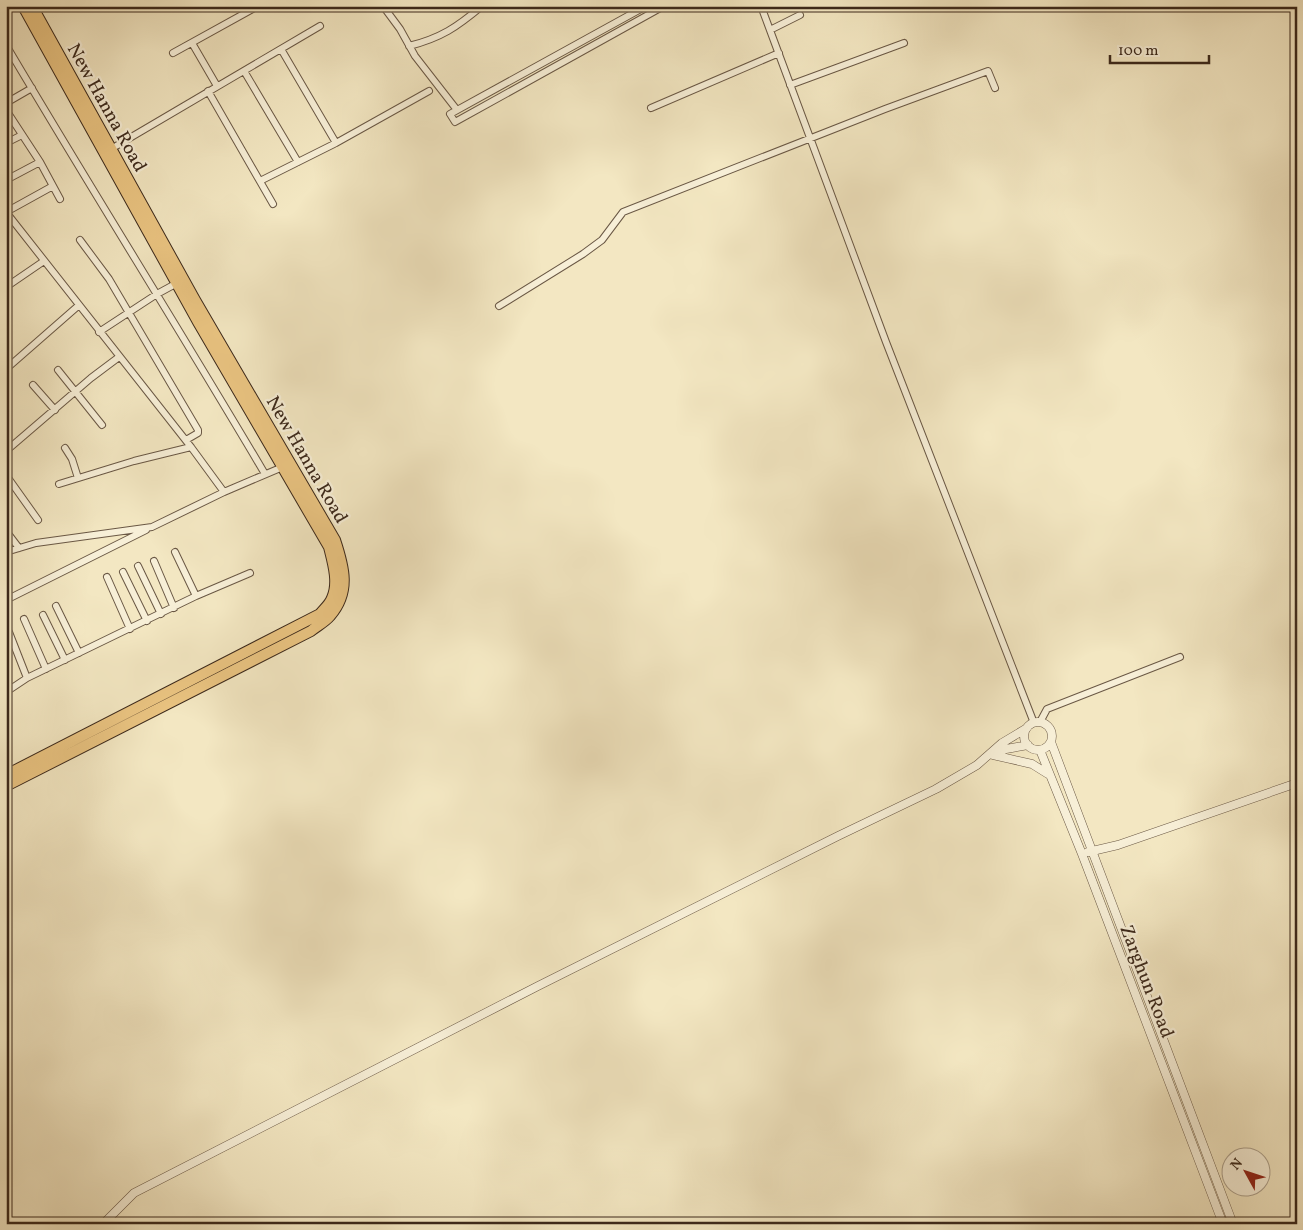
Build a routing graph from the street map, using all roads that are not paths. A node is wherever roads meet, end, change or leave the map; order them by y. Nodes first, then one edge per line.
1 (23, 6) edge
2 (32, 6) edge
3 (258, 6) edge
4 (383, 6) edge
5 (482, 6) edge
6 (646, 6) edge
7 (664, 6) edge
8 (761, 6) edge
9 (800, 15) dead end
10 (320, 26) dead end
11 (770, 30) junction
12 (192, 43) junction
13 (904, 43) dead end
14 (6, 45) edge
15 (409, 46) junction
16 (281, 49) junction
17 (173, 52) dead end
18 (779, 54) junction
19 (244, 71) junction
20 (790, 85) junction
21 (217, 86) junction
22 (32, 88) junction
23 (995, 88) dead end
24 (208, 91) junction
25 (429, 91) dead end
26 (6, 103) edge
27 (651, 108) dead end
28 (6, 110) edge
29 (457, 110) junction
30 (22, 135) junction
31 (810, 138) junction
32 (336, 143) junction
33 (6, 144) edge
34 (111, 148) junction
35 (40, 162) junction
36 (298, 162) junction
37 (6, 180) edge
38 (260, 181) junction
39 (53, 186) junction
40 (60, 199) dead end
41 (273, 204) dead end
42 (6, 212) edge
43 (80, 240) dead end
44 (44, 261) junction
45 (180, 281) junction
46 (6, 287) edge
47 (157, 294) junction
48 (78, 306) junction
49 (499, 306) dead end
50 (129, 312) junction
51 (99, 332) junction
52 (119, 357) junction
53 (6, 369) edge
54 (58, 370) dead end
55 (33, 385) dead end
56 (75, 392) junction
57 (54, 410) junction
58 (102, 425) dead end
59 (186, 440) junction
60 (191, 447) junction
61 (65, 448) dead end
62 (6, 451) edge
63 (287, 465) junction
64 (265, 474) junction
65 (6, 475) edge
66 (78, 478) junction
67 (59, 484) dead end
68 (224, 492) junction
69 (38, 520) dead end
70 (152, 527) junction
71 (6, 531) edge
72 (19, 548) junction
73 (6, 552) edge
74 (175, 552) dead end
75 (154, 561) dead end
76 (138, 566) dead end
77 (123, 572) dead end
78 (250, 573) dead end
79 (107, 577) dead end
80 (196, 596) junction
81 (6, 600) edge
82 (56, 606) dead end
83 (174, 608) junction
84 (161, 614) junction
85 (43, 615) dead end
86 (24, 619) dead end
87 (147, 621) junction
88 (130, 629) junction
89 (9, 632) dead end
90 (79, 653) junction
91 (1180, 658) dead end
92 (65, 660) junction
93 (46, 669) junction
94 (27, 678) junction
95 (6, 692) edge
96 (1037, 722) junction
97 (1027, 728) junction
98 (1051, 742) junction
99 (1028, 745) junction
100 (1040, 750) junction
101 (990, 756) junction
102 (6, 775) edge
103 (1050, 776) junction
104 (1297, 783) edge
105 (6, 786) edge
106 (1091, 851) junction
107 (1082, 854) junction
108 (103, 1224) edge
109 (1223, 1224) edge
110 (1233, 1224) edge

1 - 45 main road, New Hanna Road
2 - 34 main road, New Hanna Road
3 - 12 street
4 - 15 street
5 - 15 street
6 - 29 street
7 - 29 street
8 - 11 street
9 - 11 street
10 - 16 street
11 - 18 street
12 - 17 street
12 - 21 street
13 - 20 street
14 - 22 street
15 - 29 street
16 - 19 street
16 - 32 street
18 - 20 street
18 - 27 street
19 - 21 street
19 - 36 street
20 - 31 street
21 - 24 street
22 - 26 street
22 - 47 street
23 - 31 street
24 - 34 street
24 - 38 street
25 - 32 street
28 - 30 street
30 - 33 street
30 - 35 street
31 - 49 street
31 - 96 street
32 - 36 street
34 - 45 main road, New Hanna Road
35 - 37 street
35 - 39 street
36 - 38 street
38 - 41 street
39 - 40 street
39 - 42 street
42 - 44 street
43 - 50 street
44 - 46 street
44 - 48 street
45 - 47 street
45 - 63 main road, New Hanna Road
47 - 50 street
47 - 64 street
48 - 51 street
48 - 53 street
50 - 51 street
50 - 59 street
51 - 52 street
52 - 56 street
52 - 59 street
54 - 56 street
55 - 57 street
56 - 57 street
56 - 58 street
57 - 62 street
59 - 60 street
60 - 66 street
60 - 68 street
61 - 66 street
63 - 64 street
63 - 102 main road, New Hanna Road
63 - 105 main road, New Hanna Road
64 - 68 street
65 - 69 street
66 - 67 street
68 - 70 street
70 - 72 street
70 - 81 street
71 - 72 street
72 - 73 street
74 - 80 street
75 - 83 street
76 - 84 street
77 - 87 street
78 - 80 street
79 - 88 street
80 - 83 street
82 - 90 street
83 - 84 street
84 - 87 street
85 - 92 street
86 - 93 street
87 - 88 street
88 - 90 street
89 - 94 street
90 - 92 street
91 - 96 street
92 - 93 street
93 - 94 street
94 - 95 street
96 - 97 street
96 - 98 street
97 - 99 street
97 - 101 street
98 - 100 street
98 - 106 street
99 - 100 street
99 - 101 street
100 - 103 street, Zarghun Road
101 - 103 street
101 - 108 street
103 - 107 street, Zarghun Road
104 - 106 street
106 - 107 street
106 - 110 street
107 - 109 street, Zarghun Road

